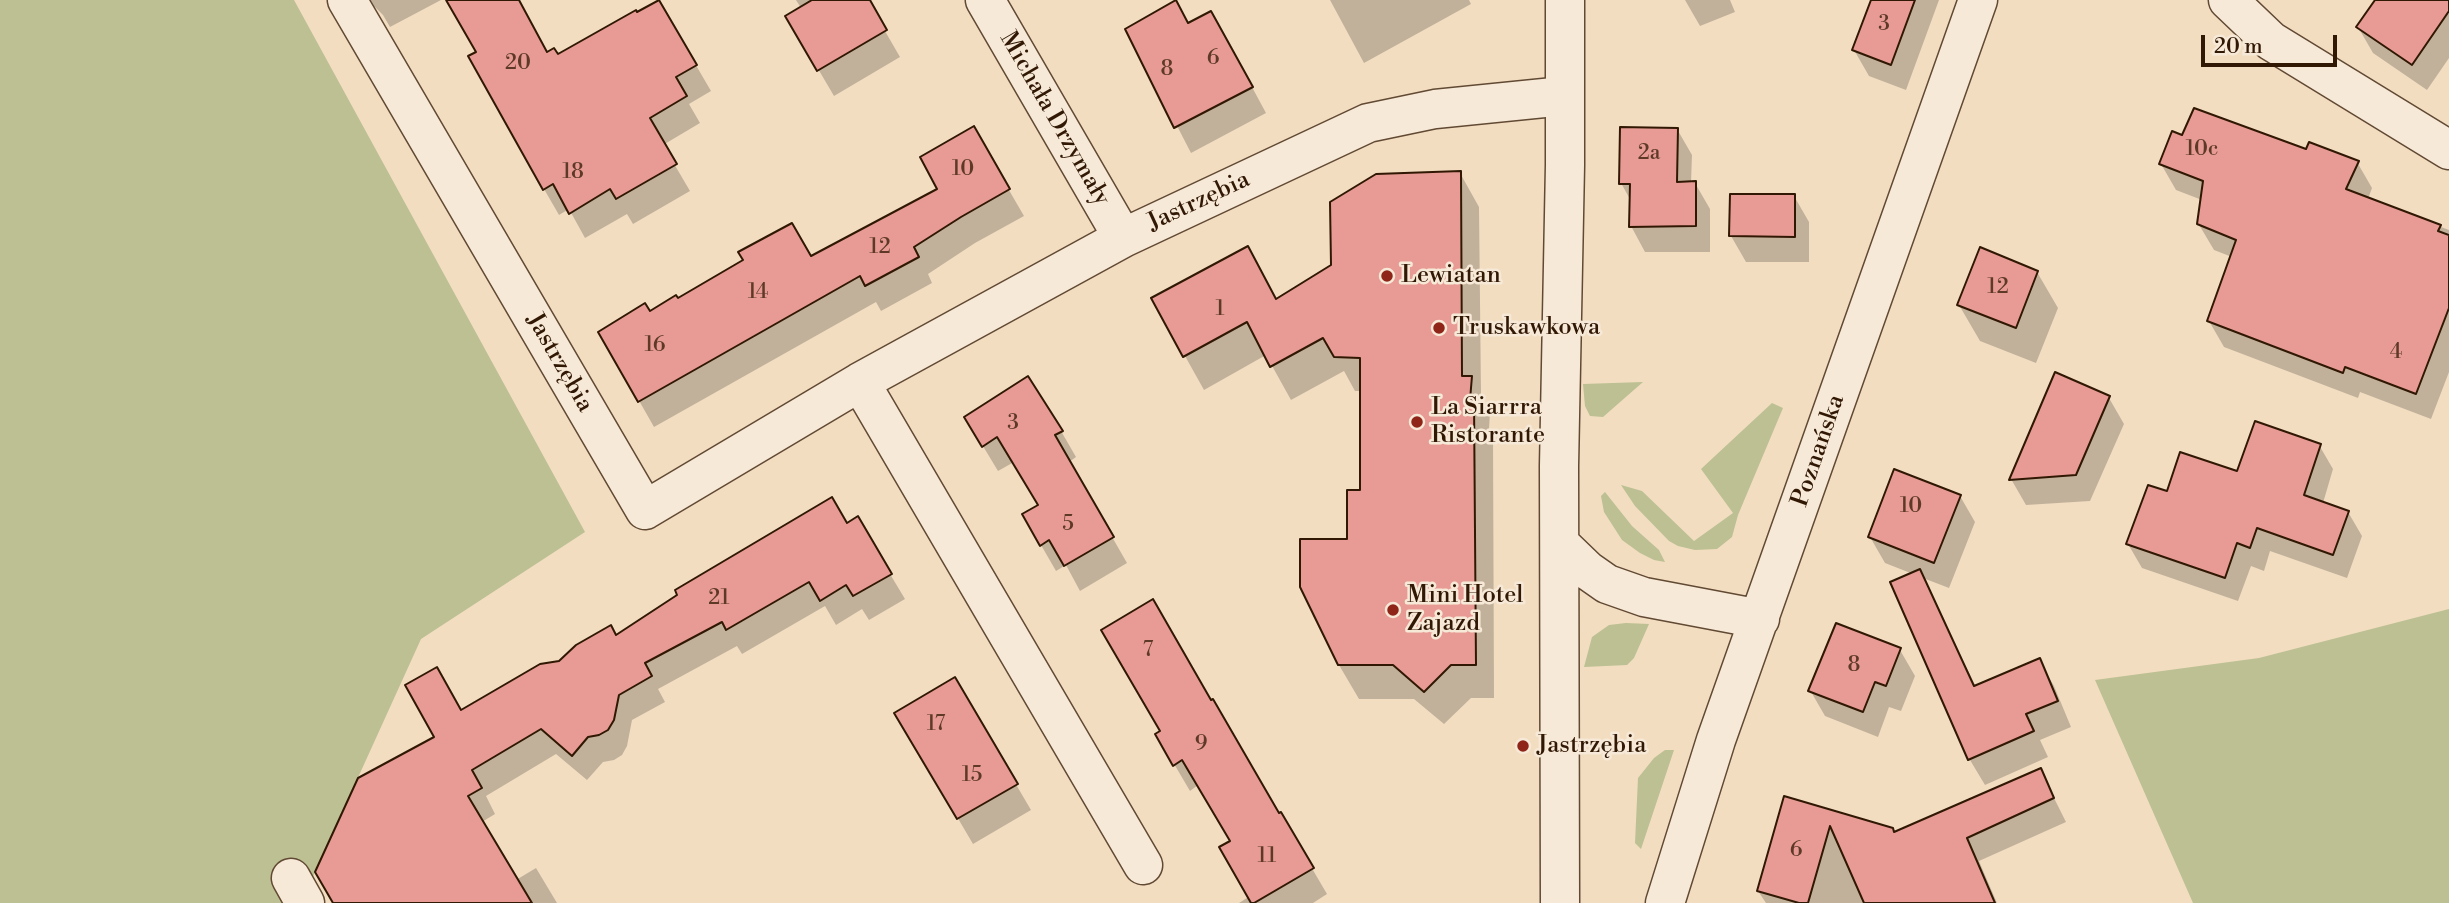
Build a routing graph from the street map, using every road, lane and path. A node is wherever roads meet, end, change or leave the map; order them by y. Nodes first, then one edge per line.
1 (347, 0) edge
2 (985, 0) edge
3 (1565, 0) edge
4 (1978, 0) edge
5 (2228, 0) edge
6 (1564, 96) junction
7 (2449, 150) edge
8 (1123, 238) junction
9 (860, 382) junction
10 (1560, 544) junction
11 (1760, 619) junction
12 (1143, 865) dead end
13 (1560, 903) edge
14 (1665, 903) edge

1 - 9 street, Jastrzębia
2 - 8 street, Michała Drzymały
3 - 6 street
4 - 11 street, Poznańska
5 - 7 street
6 - 8 street, Jastrzębia
6 - 10 street
8 - 9 street, Jastrzębia
9 - 12 street
10 - 11 street
10 - 13 street
11 - 14 street, Poznańska

